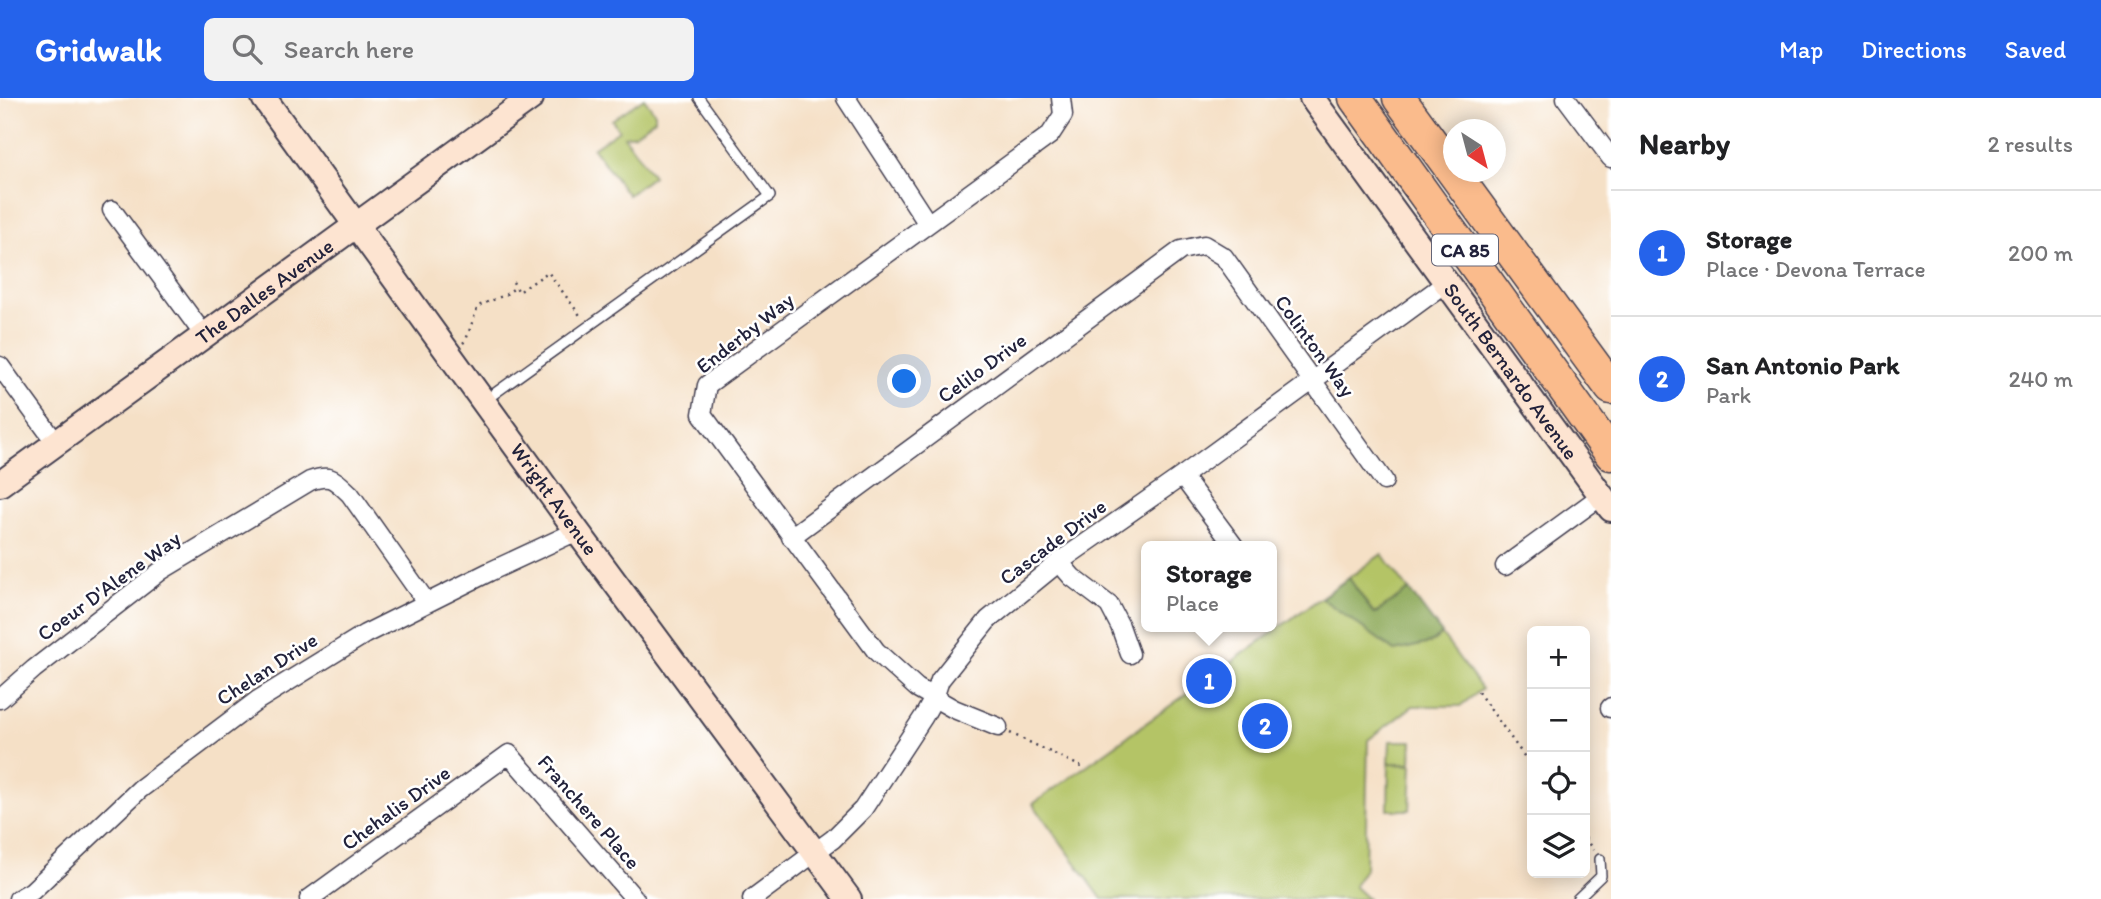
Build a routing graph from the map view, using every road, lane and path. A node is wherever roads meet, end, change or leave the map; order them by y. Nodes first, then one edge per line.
1 (264, 98) edge
2 (531, 98) edge
3 (699, 98) edge
4 (846, 98) edge
5 (1061, 98) edge
6 (1312, 98) edge
7 (1355, 98) edge
8 (1399, 98) edge
9 (1566, 98) edge
10 (1611, 158) edge
11 (112, 210) dead end
12 (928, 224) junction
13 (357, 225) junction
14 (1204, 245) joint
15 (513, 282) dead end
16 (1446, 283) junction
17 (516, 287) junction
18 (588, 327) junction
19 (204, 335) junction
20 (450, 354) junction
21 (0, 366) edge
22 (1310, 380) junction
23 (1609, 384) edge
24 (484, 401) junction
25 (1576, 403) junction
26 (56, 443) junction
27 (1611, 447) edge
28 (1611, 454) edge
29 (1182, 476) junction
30 (1384, 481) dead end
31 (0, 484) edge
32 (1606, 503) edge
33 (577, 531) junction
34 (791, 537) junction
35 (1230, 541) edge
36 (1059, 562) junction
37 (1505, 566) dead end
38 (427, 603) junction
39 (1130, 654) dead end
40 (1478, 692) dead end
41 (934, 698) junction
42 (0, 699) edge
43 (998, 727) joint
44 (509, 754) joint
45 (1527, 760) edge
46 (1084, 768) dead end
47 (1590, 845) edge
48 (814, 853) junction
49 (1600, 859) joint
50 (18, 899) edge
51 (309, 899) edge
52 (635, 899) edge
53 (752, 899) edge
54 (849, 899) edge
55 (1577, 899) edge

1 - 13 street, Wright Avenue
2 - 13 street, The Dalles Avenue
3 - 18 lane
4 - 12 street
5 - 12 street, Enderby Way
6 - 16 street, South Bernardo Avenue
7 - 25 highway, CA 85
8 - 23 highway, CA 85
9 - 10 street
11 - 19 street
12 - 34 street, Enderby Way
13 - 19 street, The Dalles Avenue
13 - 20 street, Wright Avenue
14 - 22 street, Colinton Way
14 - 34 street, Celilo Drive
15 - 17 path
16 - 22 street, Cascade Drive
16 - 32 street, South Bernardo Avenue
17 - 18 path
17 - 20 path
18 - 24 lane
19 - 26 street, The Dalles Avenue
20 - 24 street, Wright Avenue
21 - 26 street
22 - 29 street, Cascade Drive
22 - 30 street, Colinton Way
24 - 33 street, Wright Avenue
25 - 27 highway, CA 85
25 - 28 highway
26 - 31 street, The Dalles Avenue
29 - 35 street
29 - 36 street, Cascade Drive
32 - 37 street
33 - 38 street, Chelan Drive
33 - 48 street, Wright Avenue
34 - 41 street, Enderby Way
36 - 39 street
36 - 41 street, Cascade Drive
38 - 42 street, Coeur D'Alene Way
38 - 50 street, Chelan Drive
40 - 45 path
41 - 43 street, Enderby Way
41 - 48 street, Cascade Drive
43 - 46 path
44 - 51 street, Chehalis Drive
44 - 52 street, Franchere Place
47 - 49 path
48 - 53 street, Cascade Drive
48 - 54 street, Wright Avenue
49 - 55 lane

